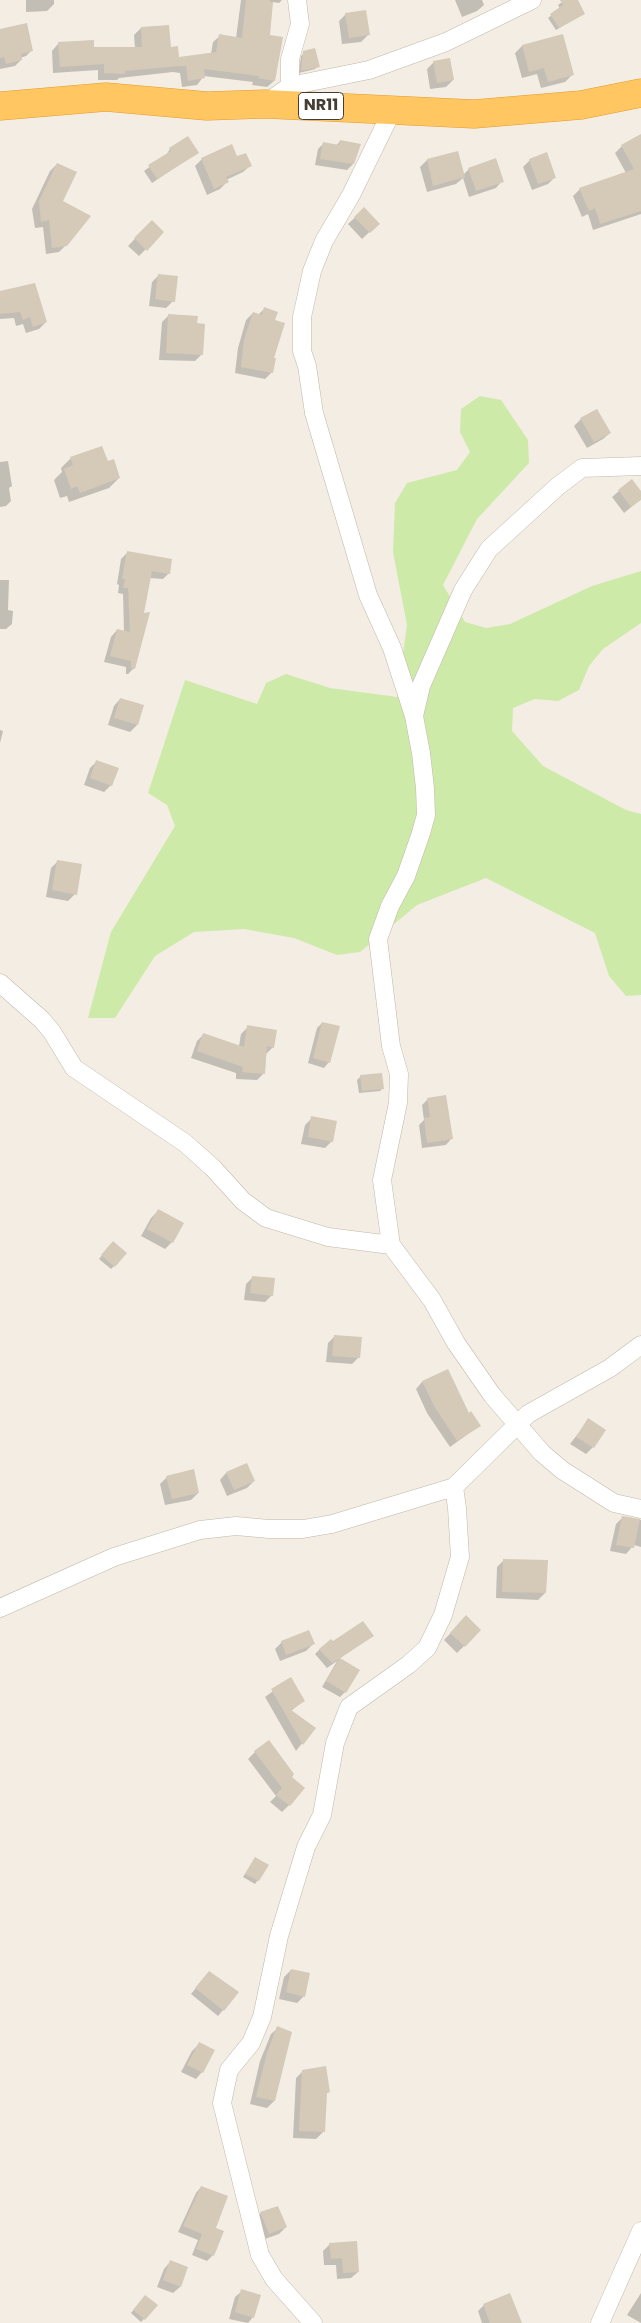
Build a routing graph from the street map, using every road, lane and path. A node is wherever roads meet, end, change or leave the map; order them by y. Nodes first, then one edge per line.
1 (297, 0) edge
2 (532, 0) edge
3 (290, 86) junction
4 (641, 93) edge
5 (265, 104) junction
6 (0, 106) edge
7 (393, 109) junction
8 (641, 466) edge
9 (414, 716) junction
10 (0, 983) edge
11 (391, 1245) junction
12 (641, 1345) edge
13 (516, 1425) junction
14 (454, 1487) junction
15 (641, 1509) edge
16 (0, 1608) edge
17 (641, 2231) edge
18 (313, 2323) edge
19 (600, 2323) edge

1 - 3 street
2 - 3 street
3 - 5 street
4 - 7 highway, NR11
5 - 6 highway, NR11
5 - 7 highway, NR11
7 - 9 street
8 - 9 street
9 - 11 street
10 - 11 street
11 - 13 street
12 - 13 street
13 - 14 street
13 - 15 street
14 - 16 street
14 - 18 street
17 - 19 street

